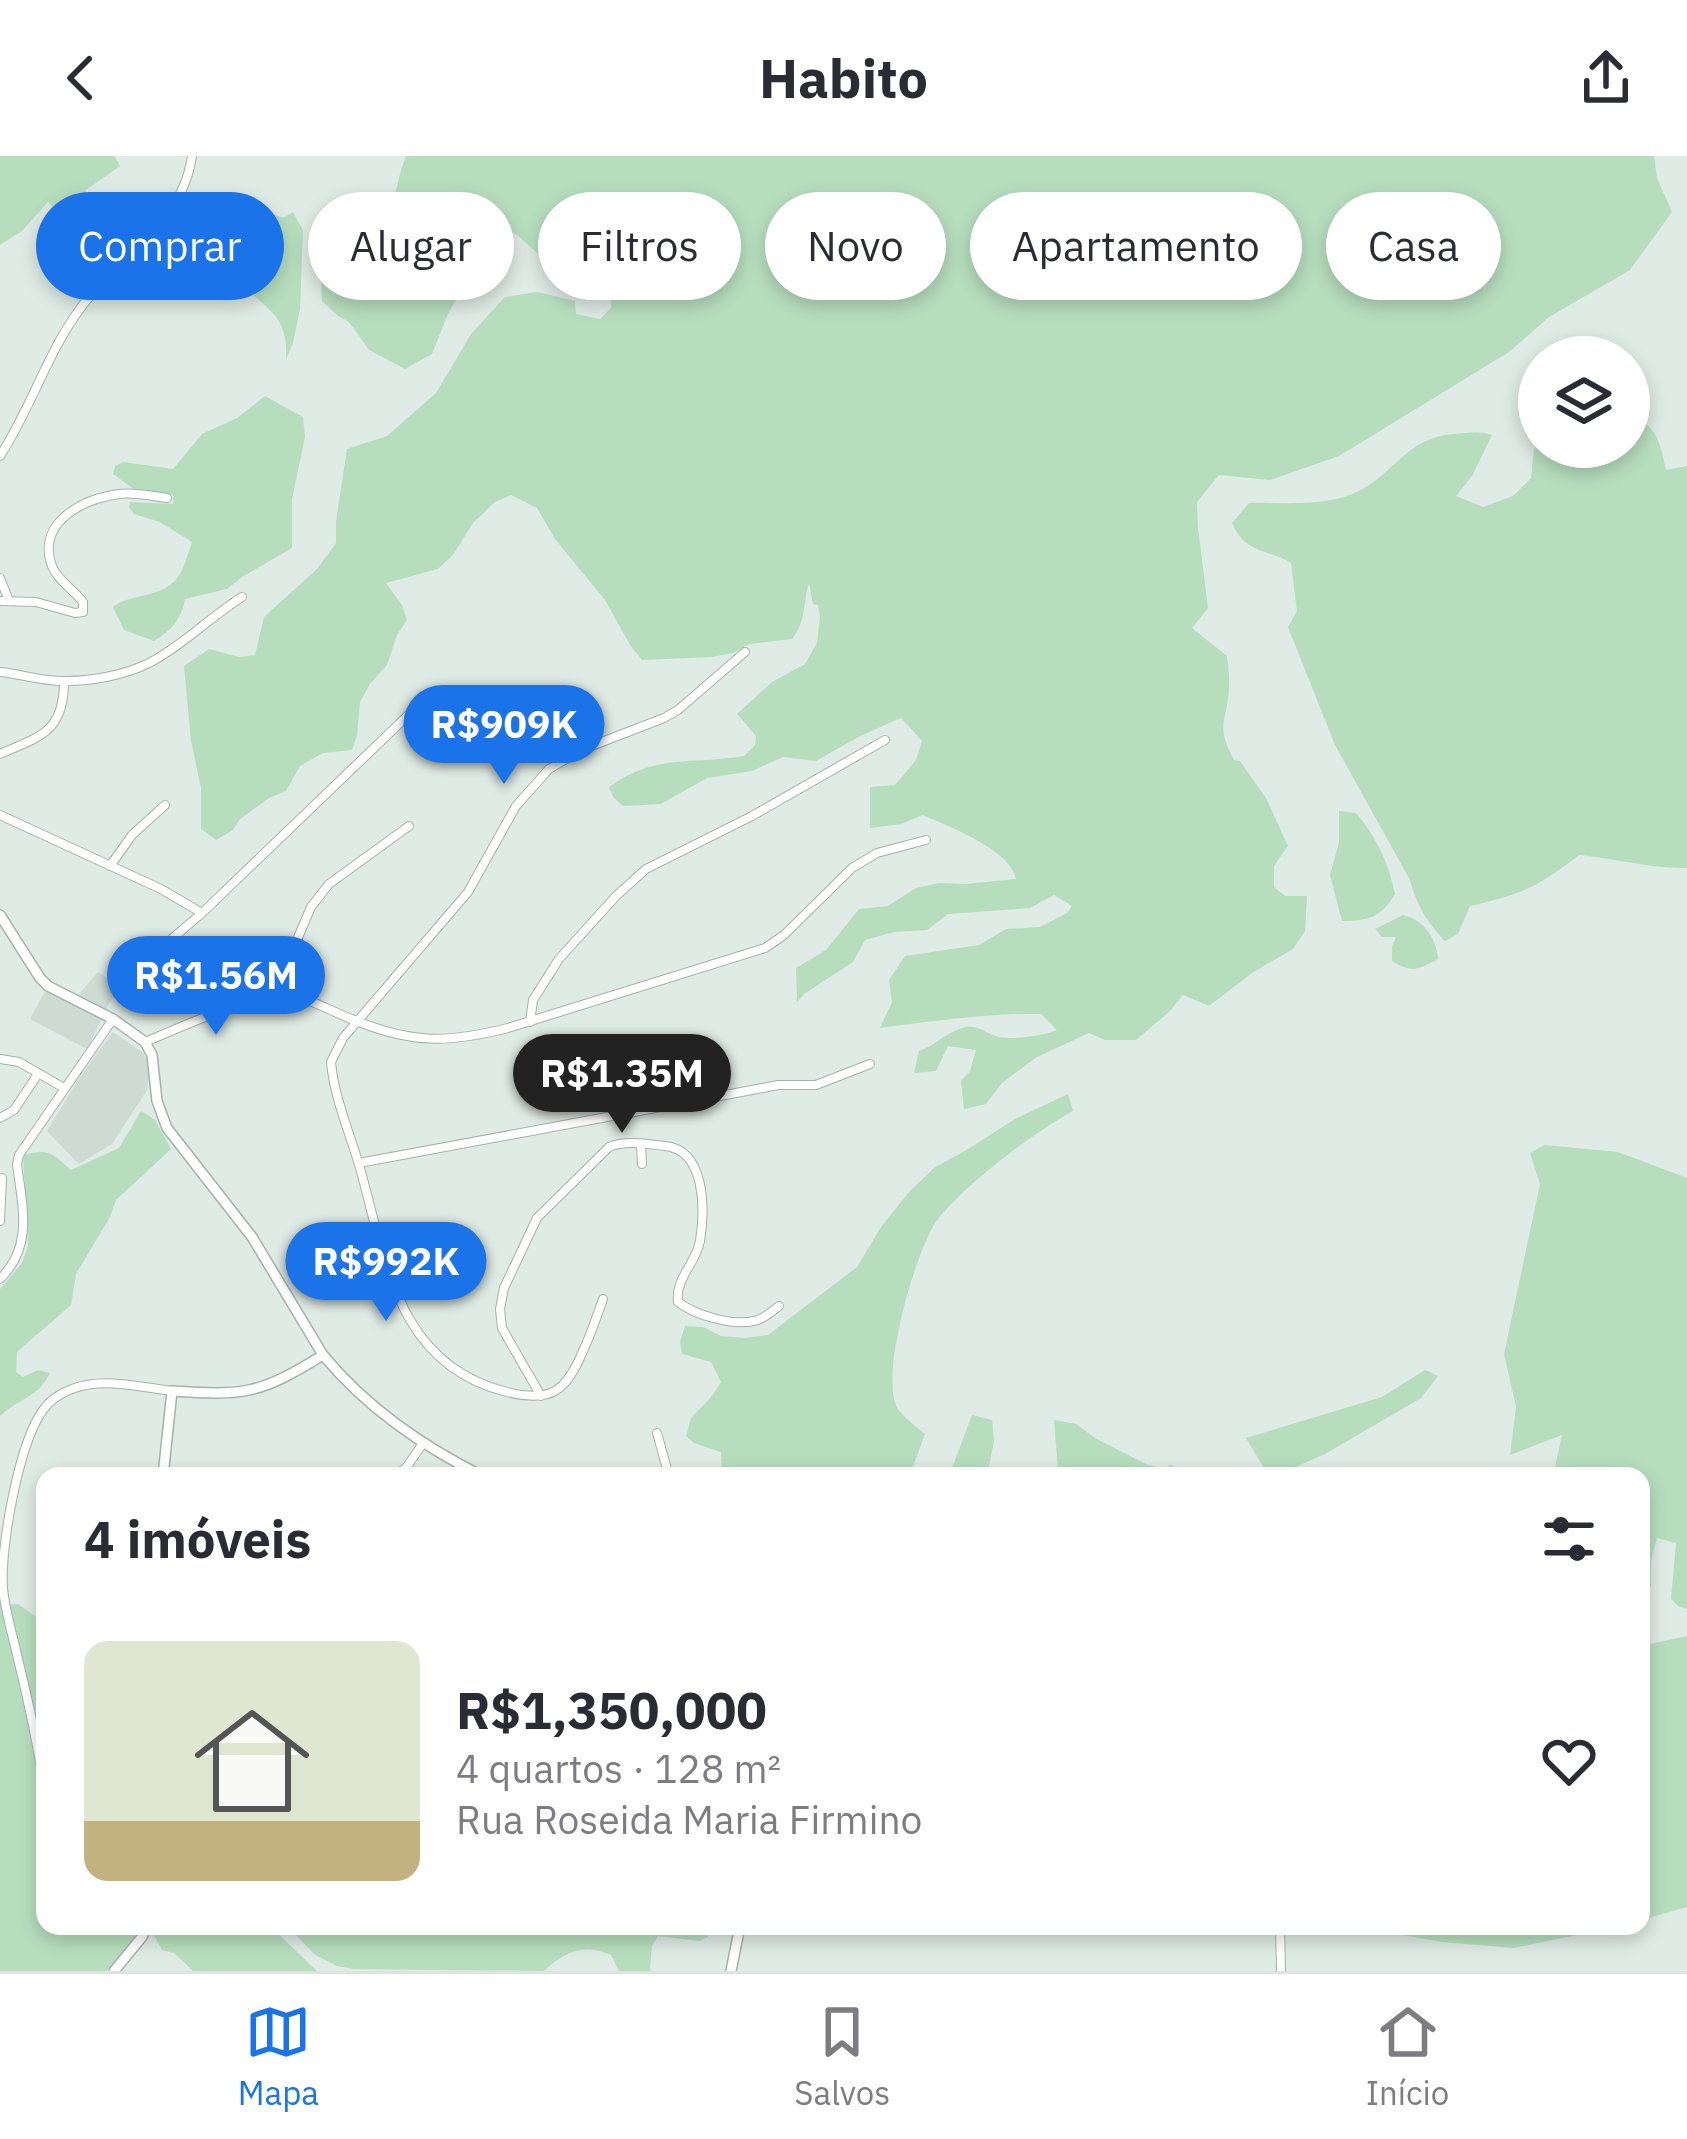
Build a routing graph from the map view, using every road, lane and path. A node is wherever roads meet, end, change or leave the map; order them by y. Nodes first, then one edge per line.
1 (192, 156) edge
2 (0, 455) edge
3 (167, 498) dead end
4 (0, 578) edge
5 (242, 597) dead end
6 (4, 601) edge
7 (746, 652) dead end
8 (0, 672) edge
9 (64, 681) junction
10 (426, 698) dead end
11 (885, 740) dead end
12 (0, 754) edge
13 (165, 806) dead end
14 (0, 815) edge
15 (409, 826) dead end
16 (926, 840) dead end
17 (110, 866) junction
18 (202, 913) junction
19 (0, 915) edge
20 (118, 985) dead end
21 (274, 994) junction
22 (113, 1019) junction
23 (358, 1022) junction
24 (530, 1022) junction
25 (145, 1042) junction
26 (0, 1059) edge
27 (870, 1064) dead end
28 (38, 1074) junction
29 (64, 1088) junction
30 (0, 1118) edge
31 (641, 1145) junction
32 (358, 1163) junction
33 (642, 1164) dead end
34 (18, 1177) junction
35 (1, 1178) edge
36 (0, 1221) edge
37 (0, 1279) edge
38 (603, 1299) dead end
39 (779, 1306) dead end
40 (322, 1355) junction
41 (172, 1391) junction
42 (541, 1396) junction
43 (657, 1433) dead end
44 (423, 1443) junction
45 (164, 1467) edge
46 (407, 1467) edge
47 (466, 1467) edge
48 (666, 1467) edge
49 (36, 1742) edge
50 (143, 1935) edge
51 (738, 1935) edge
52 (1280, 1935) edge
53 (114, 1971) edge
54 (731, 1971) edge
55 (1281, 1971) edge

1 - 2 street
3 - 6 street
4 - 6 street
5 - 9 street
7 - 23 street
8 - 9 street
9 - 12 street
10 - 18 street
11 - 24 street
13 - 17 street
14 - 17 street
15 - 21 street
16 - 24 street
17 - 18 street
18 - 20 street
19 - 22 street
21 - 23 street
21 - 25 street
22 - 25 street
22 - 29 street
23 - 24 street
23 - 32 street
25 - 40 street
26 - 28 street
27 - 32 street
28 - 29 street
28 - 30 street
29 - 34 street
31 - 33 street
31 - 39 street
31 - 42 street
32 - 42 street
34 - 35 street
34 - 37 street
35 - 36 street
38 - 42 street
40 - 41 street
40 - 44 street
41 - 45 street
41 - 49 street
43 - 48 street
44 - 46 street
44 - 47 street
50 - 53 street
51 - 54 street
52 - 55 street

